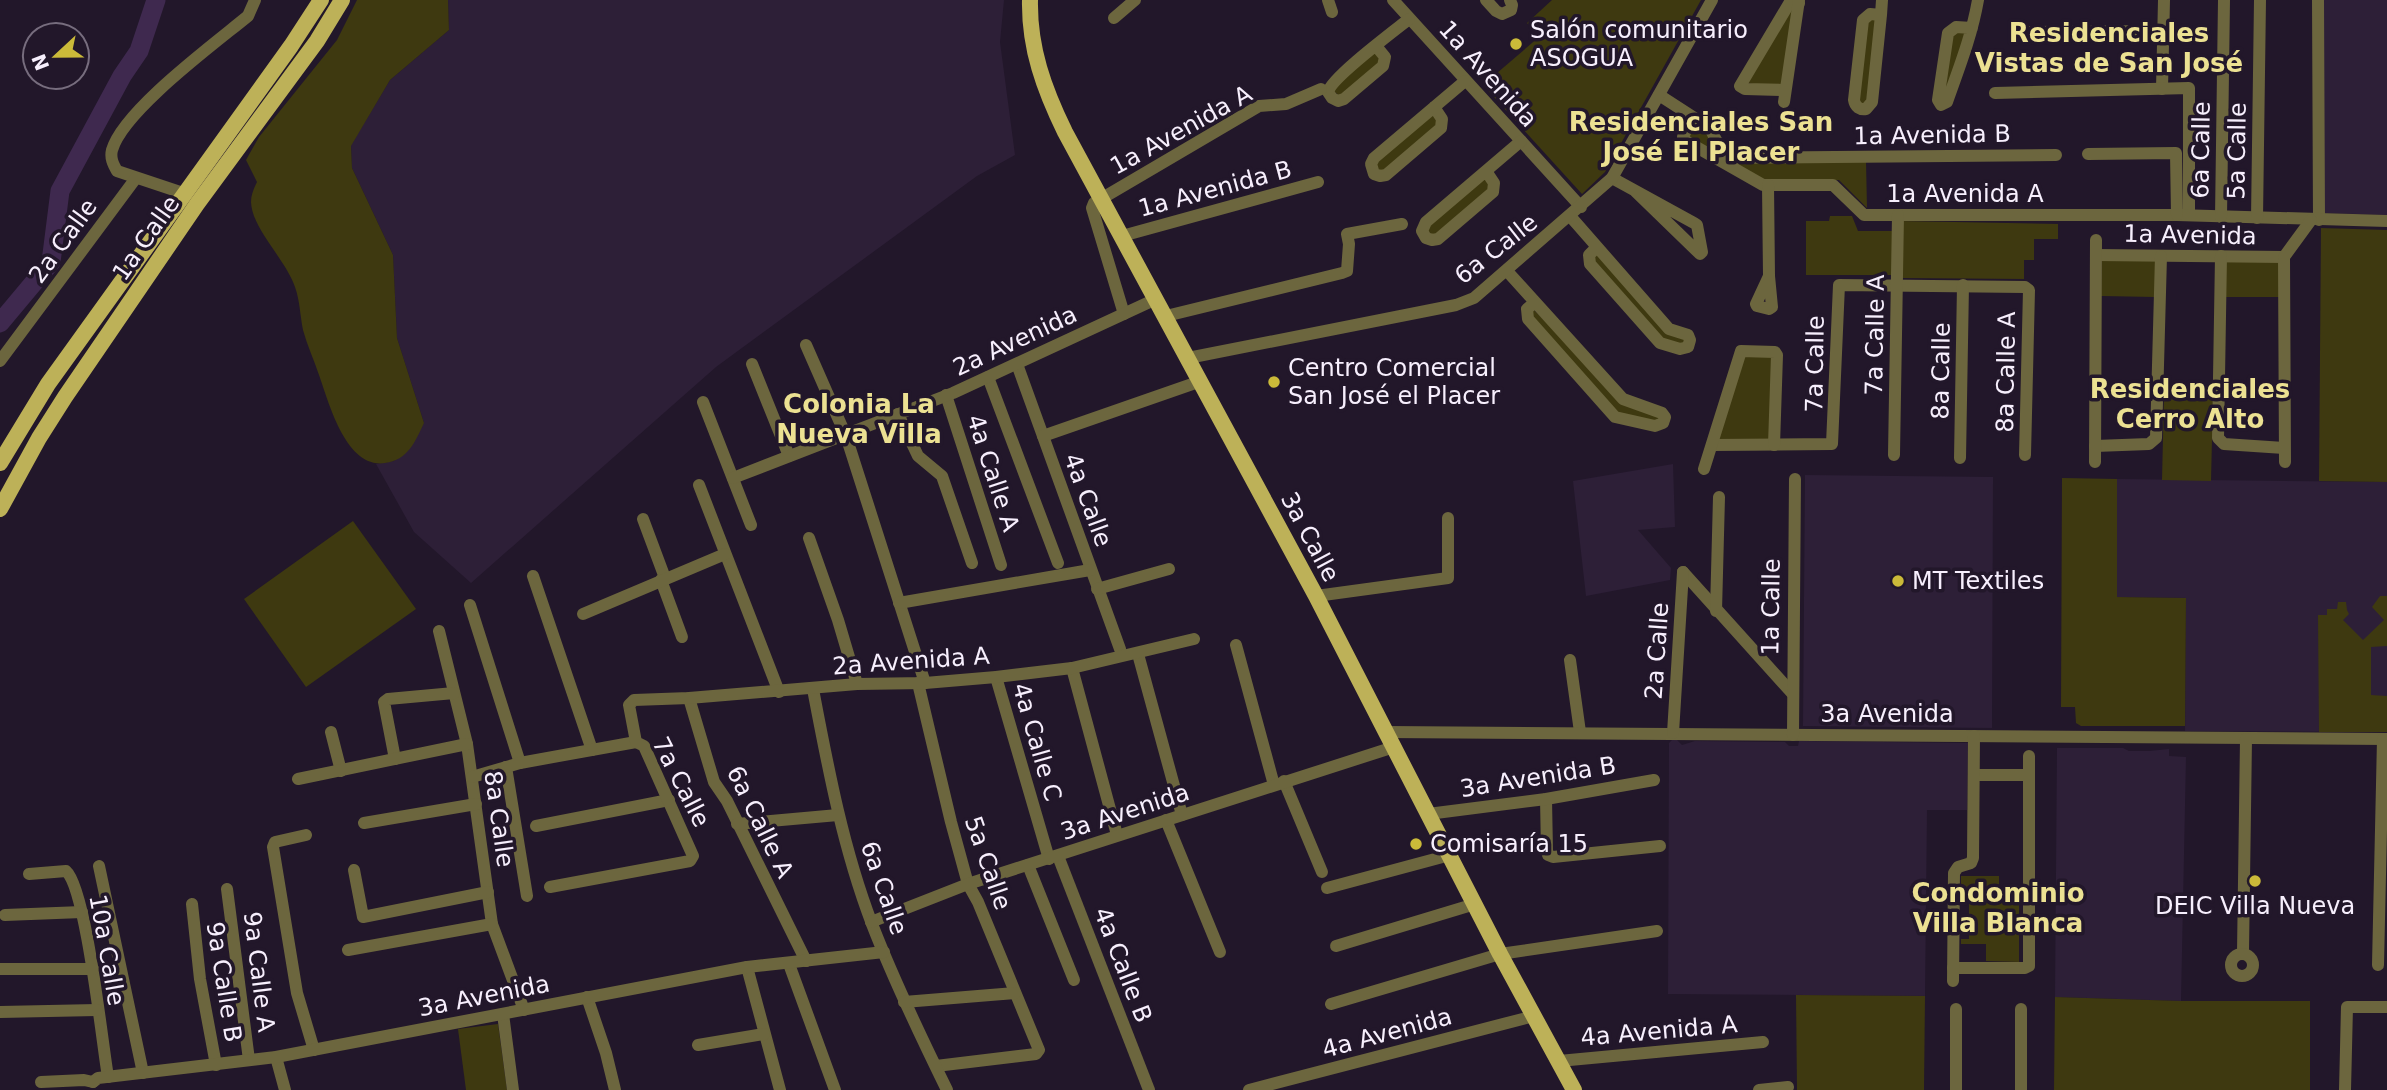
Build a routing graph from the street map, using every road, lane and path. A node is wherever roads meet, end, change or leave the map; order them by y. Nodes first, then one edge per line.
1 (254, 0) edge
2 (321, 0) edge
3 (342, 0) edge
4 (1030, 0) edge
5 (1135, 0) edge
6 (1393, 0) edge
7 (1486, 0) edge
8 (1510, 0) edge
9 (1712, 0) edge
10 (1882, 0) edge
11 (1978, 0) edge
12 (2164, 0) edge
13 (2224, 0) edge
14 (2260, 0) edge
15 (2318, 0) edge
16 (1799, 2) edge
17 (1881, 15) junction
18 (1114, 18) dead end
19 (1409, 19) junction
20 (1972, 29) junction
21 (2164, 31) junction
22 (2019, 32) dead end
23 (1377, 46) junction
24 (1465, 81) junction
25 (1321, 89) dead end
26 (2162, 89) junction
27 (1995, 93) dead end
28 (1659, 95) junction
29 (1434, 107) junction
30 (1692, 117) junction
31 (1521, 141) junction
32 (2088, 154) dead end
33 (2056, 155) dead end
34 (1727, 162) junction
35 (1486, 171) junction
36 (135, 178) junction
37 (1612, 178) junction
38 (1318, 182) dead end
39 (1768, 186) junction
40 (1634, 190) junction
41 (183, 193) junction
42 (1101, 198) junction
43 (1581, 207) junction
44 (1898, 215) junction
45 (2183, 215) junction
46 (1570, 216) junction
47 (2221, 216) junction
48 (2257, 218) junction
49 (2315, 220) junction
50 (2387, 221) edge
51 (1402, 225) dead end
52 (1122, 236) junction
53 (2096, 240) dead end
54 (1597, 247) junction
55 (2096, 255) junction
56 (2161, 256) junction
57 (2221, 256) junction
58 (2284, 257) junction
59 (1507, 271) junction
60 (1769, 276) dead end
61 (1897, 285) junction
62 (1963, 285) junction
63 (1156, 299) junction
64 (1535, 302) junction
65 (1124, 314) junction
66 (1166, 316) junction
67 (806, 345) dead end
68 (1188, 358) junction
69 (0, 361) edge
70 (752, 364) dead end
71 (1017, 364) junction
72 (988, 377) junction
73 (1201, 381) junction
74 (946, 395) junction
75 (703, 402) dead end
76 (898, 414) junction
77 (846, 436) junction
78 (1042, 436) junction
79 (1712, 445) junction
80 (1774, 445) junction
81 (2095, 446) junction
82 (2284, 448) junction
83 (1894, 455) dead end
84 (2025, 455) dead end
85 (789, 456) junction
86 (1960, 458) dead end
87 (2095, 462) dead end
88 (2285, 462) dead end
89 (0, 463) edge
90 (1704, 469) dead end
91 (733, 478) junction
92 (1795, 480) dead end
93 (699, 485) dead end
94 (1719, 498) dead end
95 (0, 509) edge
96 (1448, 518) dead end
97 (643, 519) dead end
98 (751, 525) dead end
99 (809, 538) dead end
100 (725, 554) junction
101 (972, 563) dead end
102 (1058, 563) dead end
103 (1001, 565) dead end
104 (1169, 569) dead end
105 (1090, 570) junction
106 (533, 576) dead end
107 (663, 579) junction
108 (1097, 589) junction
109 (1316, 596) junction
110 (900, 603) junction
111 (470, 605) dead end
112 (1716, 611) junction
113 (583, 614) dead end
114 (439, 631) dead end
115 (682, 637) dead end
116 (1194, 639) dead end
117 (1236, 645) dead end
118 (1120, 649) dead end
119 (1138, 654) junction
120 (1570, 660) dead end
121 (1072, 668) junction
122 (996, 677) junction
123 (921, 683) junction
124 (857, 684) junction
125 (813, 689) junction
126 (779, 692) junction
127 (454, 693) junction
128 (1792, 694) junction
129 (689, 698) junction
130 (629, 705) joint
131 (331, 732) dead end
132 (1580, 732) junction
133 (1673, 733) junction
134 (1793, 735) junction
135 (1974, 736) junction
136 (2246, 738) junction
137 (2385, 739) edge
138 (1390, 740) junction
139 (636, 742) junction
140 (467, 744) junction
141 (592, 750) junction
142 (2029, 756) dead end
143 (395, 760) junction
144 (520, 763) junction
145 (506, 767) junction
146 (341, 771) junction
147 (1974, 775) junction
148 (2029, 775) junction
149 (472, 777) junction
150 (298, 779) dead end
151 (1654, 780) dead end
152 (1279, 783) junction
153 (1546, 799) junction
154 (669, 800) junction
155 (476, 804) junction
156 (1428, 814) junction
157 (838, 815) junction
158 (1182, 815) junction
159 (1166, 820) junction
160 (364, 823) dead end
161 (737, 824) junction
162 (536, 826) dead end
163 (306, 835) dead end
164 (1117, 835) junction
165 (1660, 846) dead end
166 (1450, 855) junction
167 (1054, 857) junction
168 (1028, 865) junction
169 (99, 866) dead end
170 (354, 870) dead end
171 (1322, 872) dead end
172 (29, 874) dead end
173 (968, 884) junction
174 (550, 887) dead end
175 (1327, 888) dead end
176 (227, 889) dead end
177 (488, 892) junction
178 (527, 896) dead end
179 (192, 904) dead end
180 (1475, 904) junction
181 (82, 912) junction
182 (5, 915) dead end
183 (871, 922) junction
184 (492, 924) junction
185 (1657, 931) dead end
186 (1336, 946) dead end
187 (348, 950) dead end
188 (884, 952) junction
189 (1220, 952) dead end
190 (2243, 953) dead end
191 (1500, 954) junction
192 (806, 961) junction
193 (789, 964) junction
194 (2378, 965) dead end
195 (747, 967) junction
196 (0, 969) edge
197 (93, 969) junction
198 (1074, 980) dead end
199 (1015, 993) junction
200 (587, 997) junction
201 (904, 1002) junction
202 (1331, 1004) dead end
203 (2387, 1007) edge
204 (1956, 1009) dead end
205 (2021, 1009) dead end
206 (97, 1010) junction
207 (524, 1010) junction
208 (0, 1012) edge
209 (503, 1014) junction
210 (1534, 1016) junction
211 (764, 1034) junction
212 (1762, 1039) dead end
213 (698, 1045) dead end
214 (314, 1050) junction
215 (276, 1057) junction
216 (249, 1060) junction
217 (1567, 1061) junction
218 (216, 1065) junction
219 (936, 1066) junction
220 (143, 1073) junction
221 (107, 1077) junction
222 (41, 1082) dead end
223 (93, 1086) edge
224 (1788, 1087) dead end
225 (835, 1088) edge
226 (285, 1090) edge
227 (513, 1090) edge
228 (615, 1090) edge
229 (780, 1090) edge
230 (821, 1090) edge
231 (947, 1090) edge
232 (1149, 1090) edge
233 (1249, 1090) edge
234 (1574, 1090) edge
235 (1759, 1090) edge
236 (1956, 1090) edge
237 (2021, 1090) edge
238 (2345, 1090) edge

1 - 36 street
2 - 41 main road, 1a Calle
3 - 95 main road, 1a Calle
4 - 42 main road, 3a Calle
5 - 18 street
6 - 19 street, 1a Avenida
7 - 8 street
9 - 28 street, 6a Calle
10 - 17 street
11 - 20 street
12 - 21 street
13 - 47 street, 6a Calle
14 - 48 street, 5a Calle
15 - 49 street
16 - 16 street
17 - 17 street
19 - 23 street
19 - 24 street, 1a Avenida
20 - 20 street
21 - 22 street
21 - 26 street
23 - 23 street
24 - 29 street
24 - 31 street, 1a Avenida
25 - 42 street, 1a Avenida A
26 - 27 street
26 - 45 street
28 - 30 street
28 - 37 street, 6a Calle
29 - 29 street
30 - 34 street
30 - 34 street, 1a Avenida A
31 - 35 street
31 - 43 street, 1a Avenida
32 - 45 street
33 - 34 street, 1a Avenida B
34 - 39 street, 1a Avenida A
35 - 35 street
36 - 41 street
36 - 69 street, 2a Calle
37 - 40 street
37 - 43 street, 6a Calle
38 - 52 street, 1a Avenida B
39 - 44 street, 1a Avenida A
39 - 60 street
40 - 40 street
41 - 89 main road, 1a Calle
42 - 52 main road, 3a Calle
42 - 65 street
43 - 46 street, 6a Calle
44 - 45 street, 1a Avenida A
44 - 61 street, 7a Calle A
45 - 47 street, 1a Avenida A
46 - 54 street
46 - 59 street, 6a Calle
47 - 48 street, 1a Avenida A
48 - 49 street, 1a Avenida A
49 - 50 street
49 - 58 street
51 - 66 street
52 - 63 main road, 3a Calle
53 - 55 street
54 - 54 street
55 - 56 street, 1a Avenida
55 - 81 street
56 - 57 street, 1a Avenida
56 - 81 street
57 - 58 street, 1a Avenida
57 - 82 street
58 - 82 street
59 - 64 street
59 - 68 street, 6a Calle
61 - 62 street
61 - 80 street, 7a Calle
61 - 83 street, 7a Calle A
62 - 84 street, 8a Calle A
62 - 86 street, 8a Calle
63 - 65 street, 2a Avenida
63 - 66 main road, 3a Calle
64 - 64 street
65 - 71 street, 2a Avenida
66 - 68 main road, 3a Calle
67 - 77 street, 5a Calle
68 - 73 main road, 3a Calle
70 - 85 street
71 - 72 street, 2a Avenida
71 - 78 street, 4a Calle
72 - 74 street, 2a Avenida
72 - 102 street
73 - 78 street
73 - 109 main road, 3a Calle
74 - 76 street, 2a Avenida
74 - 103 street, 4a Calle A
75 - 91 street
76 - 77 street, 2a Avenida
76 - 101 street
77 - 85 street, 2a Avenida
77 - 110 street, 5a Calle
78 - 105 street, 4a Calle
79 - 80 street
79 - 80 street
79 - 90 street
81 - 87 street
82 - 88 street
85 - 91 street, 2a Avenida
91 - 98 street
92 - 128 street, 1a Calle
93 - 100 street
94 - 112 street
96 - 109 street
97 - 107 street
99 - 124 street
100 - 107 street
100 - 126 street
104 - 108 street
105 - 108 street, 4a Calle
105 - 110 street
106 - 141 street
107 - 113 street
107 - 115 street
108 - 118 street, 4a Calle
109 - 138 main road, 3a Calle
110 - 123 street, 5a Calle
111 - 144 street
112 - 128 street
112 - 133 street, 2a Calle
114 - 127 street, 8a Calle
116 - 119 street, 2a Avenida A
117 - 152 street
119 - 121 street, 2a Avenida A
119 - 158 street
120 - 132 street
121 - 122 street, 2a Avenida A
121 - 164 street
122 - 123 street, 2a Avenida A
122 - 167 street, 4a Calle C
123 - 124 street, 2a Avenida A
123 - 173 street, 5a Calle
124 - 125 street, 2a Avenida A
125 - 126 street, 2a Avenida A
125 - 157 street, 6a Calle
126 - 129 street, 2a Avenida A
127 - 140 street, 8a Calle
127 - 143 street
128 - 134 street, 1a Calle
129 - 130 street, 2a Avenida A
129 - 161 street, 6a Calle A
130 - 139 street, 7a Calle
131 - 146 street
132 - 133 street, 3a Avenida
132 - 138 street, 3a Avenida
133 - 134 street, 3a Avenida
134 - 135 street, 3a Avenida
135 - 136 street, 3a Avenida
135 - 147 street
136 - 137 street, 3a Avenida
136 - 190 street
137 - 194 street
138 - 152 street, 3a Avenida
138 - 156 main road, 3a Calle
139 - 141 street
139 - 154 street, 7a Calle
140 - 143 street
140 - 149 street, 8a Calle
141 - 144 street
142 - 148 street
143 - 146 street
144 - 145 street
145 - 149 street
145 - 178 street
146 - 150 street
147 - 148 street
147 - 148 street
149 - 155 street, 8a Calle
151 - 153 street, 3a Avenida B
152 - 158 street, 3a Avenida
152 - 171 street
153 - 156 street, 3a Avenida B
153 - 165 street
154 - 162 street
154 - 174 street, 7a Calle
155 - 160 street
155 - 177 street, 8a Calle
156 - 166 main road, 3a Calle
157 - 161 street
157 - 183 street, 6a Calle
158 - 159 street, 3a Avenida
159 - 164 street, 3a Avenida
159 - 189 street
161 - 192 street, 6a Calle A
163 - 214 street
164 - 167 street, 3a Avenida
166 - 175 street
166 - 180 main road, 3a Calle
167 - 168 street, 3a Avenida
167 - 232 street, 4a Calle B
168 - 173 street, 3a Avenida
168 - 198 street
169 - 220 street
170 - 177 street
172 - 181 street, 10a Calle
173 - 183 street, 3a Avenida
173 - 199 street, 5a Calle
176 - 216 street, 9a Calle A
177 - 184 street, 8a Calle
179 - 218 street, 9a Calle B
180 - 186 street
180 - 191 main road, 3a Calle
181 - 182 street
181 - 197 street, 10a Calle
183 - 188 street, 6a Calle
184 - 187 street
184 - 207 street, 8a Calle
185 - 191 street
188 - 192 street, 3a Avenida
188 - 201 street, 6a Calle
191 - 202 street
191 - 210 main road, 3a Calle
192 - 193 street, 3a Avenida
193 - 195 street, 3a Avenida
193 - 225 street
195 - 200 street, 3a Avenida
195 - 211 street
196 - 197 street
197 - 206 street, 10a Calle
199 - 201 street
199 - 219 street, 5a Calle
200 - 207 street, 3a Avenida
200 - 228 street
201 - 219 street, 6a Calle
203 - 238 street
204 - 236 street
205 - 237 street
206 - 208 street
206 - 221 street, 10a Calle
207 - 209 street, 3a Avenida
209 - 214 street, 3a Avenida
209 - 227 street
210 - 217 main road, 3a Calle
210 - 233 street, 4a Avenida
211 - 213 street
211 - 229 street
212 - 217 street, 4a Avenida A
214 - 215 street, 3a Avenida
215 - 216 street, 3a Avenida
215 - 226 street
216 - 218 street, 3a Avenida
217 - 234 main road, 3a Calle
218 - 220 street, 3a Avenida
219 - 231 street, 6a Calle
220 - 221 street, 3a Avenida
221 - 223 street, 3a Avenida
222 - 223 street
224 - 235 street
225 - 230 street

